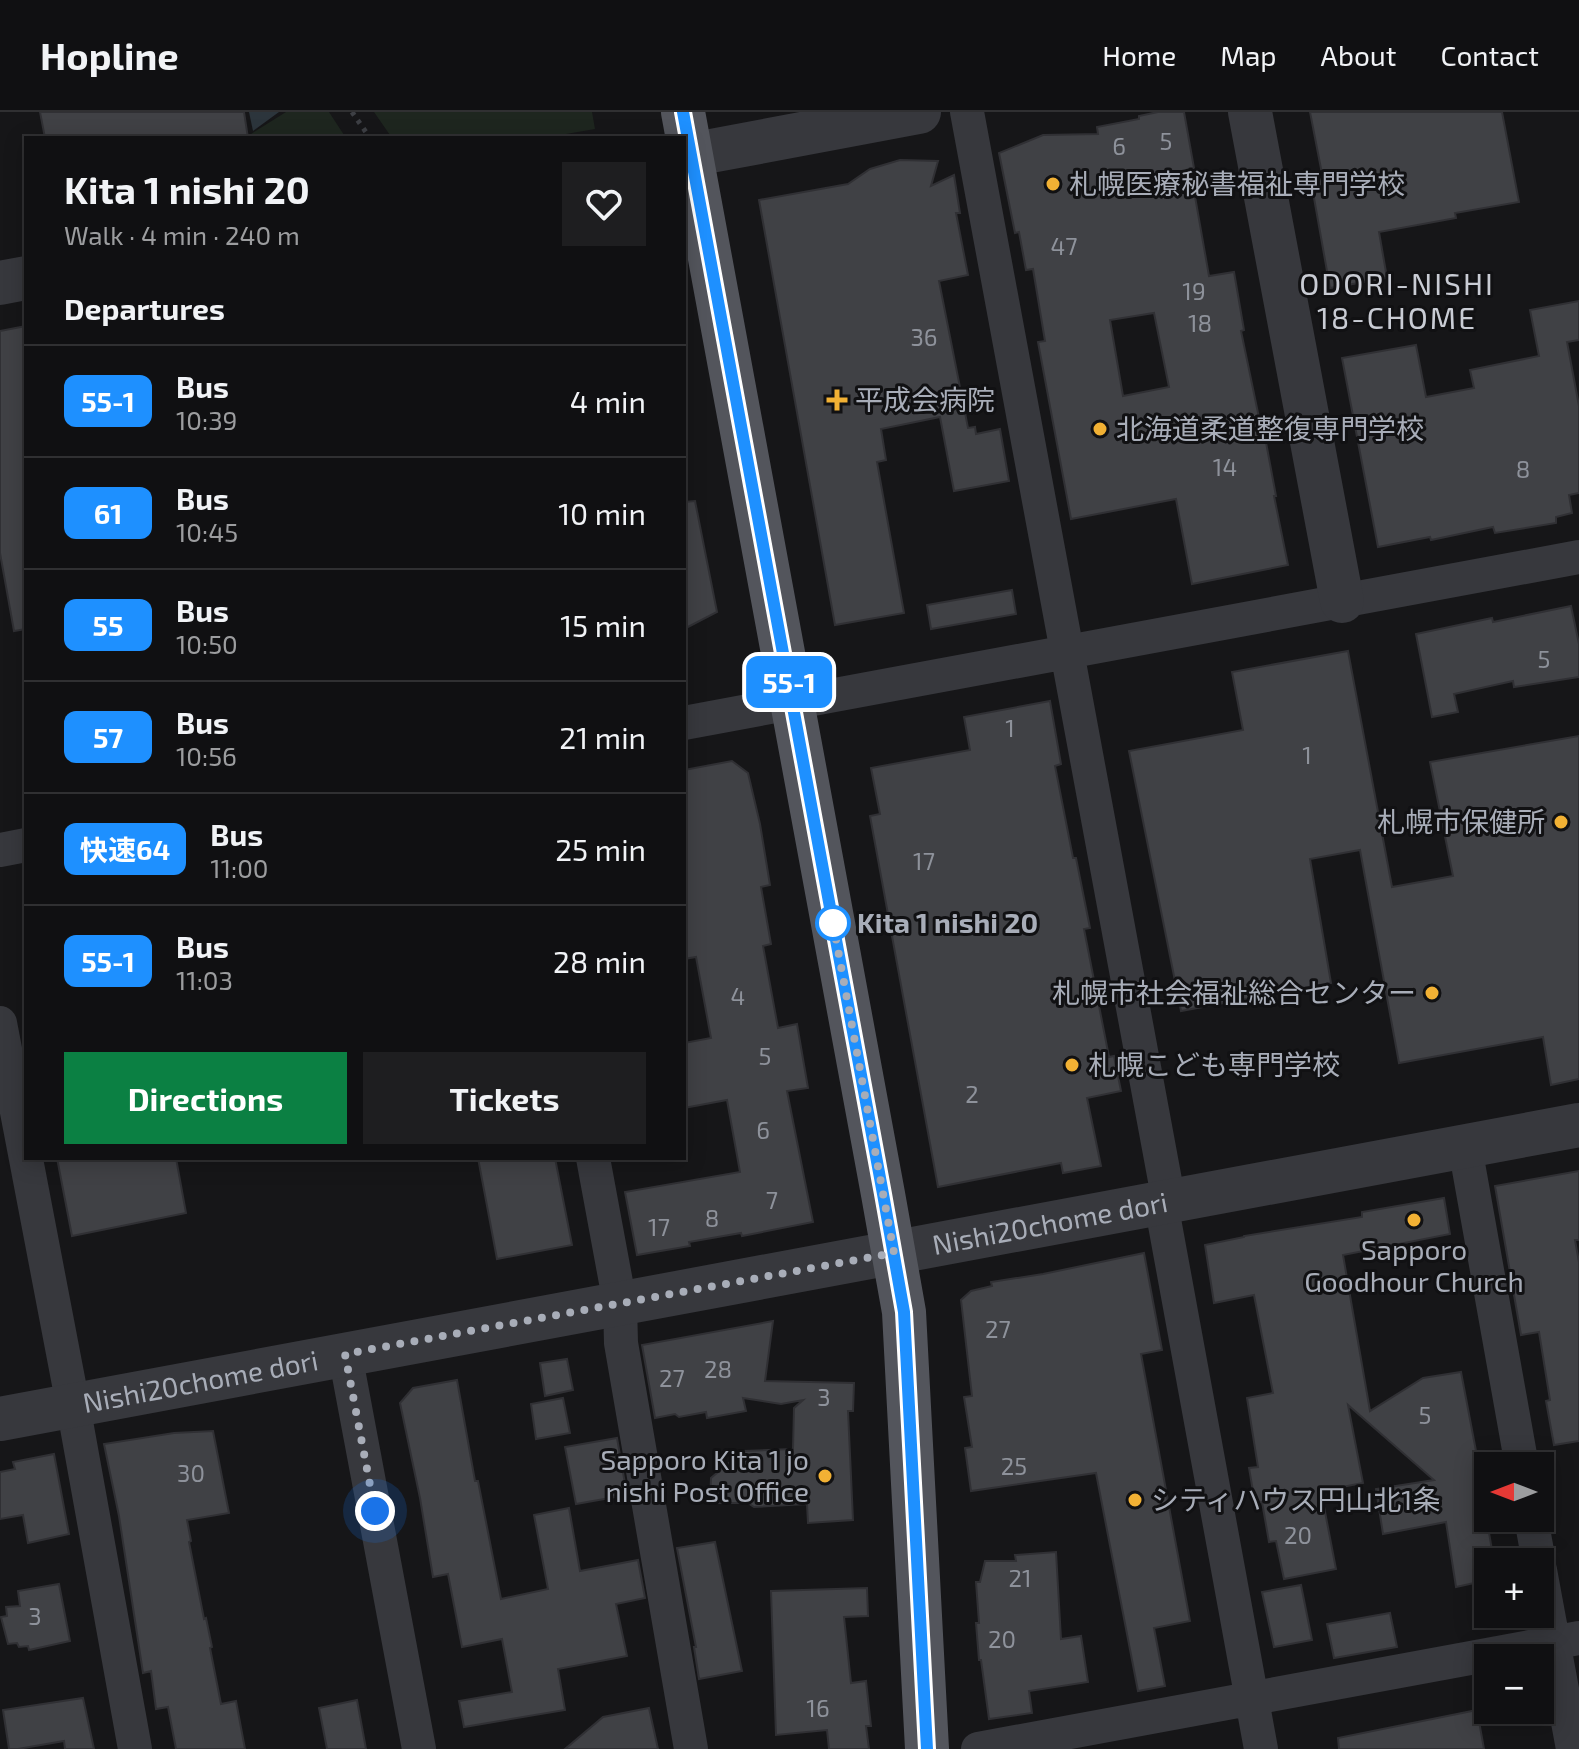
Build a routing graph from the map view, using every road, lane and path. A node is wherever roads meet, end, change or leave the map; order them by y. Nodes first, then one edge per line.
1 (352, 112) edge
2 (683, 112) edge
3 (919, 112) edge
4 (967, 112) edge
5 (1250, 112) edge
6 (369, 136) edge
7 (685, 136) edge
8 (687, 155) edge
9 (24, 278) edge
10 (0, 283) edge
11 (1579, 557) edge
12 (1342, 601) junction
13 (1067, 652) junction
14 (793, 703) junction
15 (686, 723) edge
16 (24, 845) edge
17 (0, 850) edge
18 (0, 1023) edge
19 (1579, 1125) edge
20 (1465, 1147) junction
21 (24, 1149) edge
22 (26, 1160) edge
23 (593, 1160) edge
24 (1165, 1202) junction
25 (894, 1253) junction
26 (620, 1304) junction
27 (345, 1354) junction
28 (73, 1405) junction
29 (0, 1419) edge
30 (1519, 1452) edge
31 (1554, 1608) edge
32 (1566, 1640) edge
33 (1251, 1698) junction
34 (1099, 1738) edge
35 (135, 1749) edge
36 (419, 1749) edge
37 (691, 1749) edge
38 (927, 1749) edge
39 (978, 1749) edge
40 (1261, 1749) edge
41 (1573, 1749) edge

1 - 6 path
2 - 7 main road
3 - 8 street
4 - 13 street
5 - 12 street
8 - 14 main road
9 - 10 street
11 - 12 street
12 - 13 street
13 - 14 street
13 - 24 street
14 - 15 street
14 - 25 main road
16 - 17 street
18 - 21 street
19 - 20 street, Nishi20chome dori
20 - 24 street, Nishi20chome dori
20 - 30 street
22 - 28 street
23 - 26 street
24 - 25 street, Nishi20chome dori
24 - 33 street
25 - 26 street, Nishi20chome dori
25 - 38 main road
26 - 27 street, Nishi20chome dori
26 - 37 street
27 - 28 street, Nishi20chome dori
27 - 36 street
28 - 29 street, Nishi20chome dori
28 - 35 street
31 - 32 street
32 - 33 street
32 - 41 street
33 - 34 street
33 - 40 street
34 - 39 street

